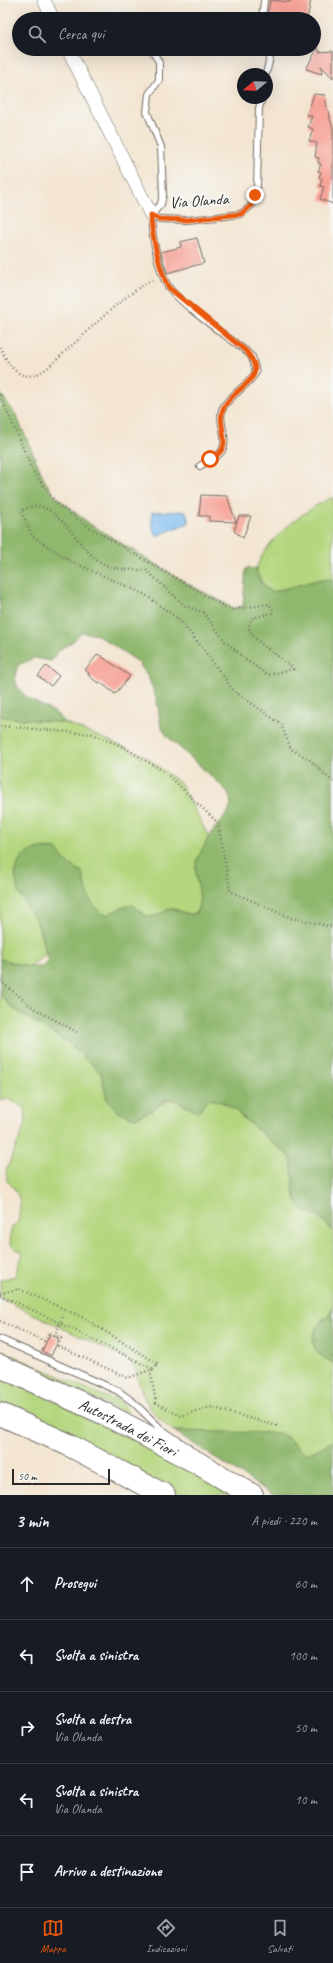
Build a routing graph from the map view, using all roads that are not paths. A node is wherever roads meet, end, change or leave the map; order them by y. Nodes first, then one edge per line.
1 (44, 0) edge
2 (264, 1) dead end
3 (50, 12) edge
4 (263, 12) edge
5 (72, 56) edge
6 (155, 56) edge
7 (270, 56) edge
8 (267, 68) edge
9 (260, 104) edge
10 (151, 215) junction
11 (200, 466) dead end
12 (0, 1339) edge
13 (0, 1366) edge
14 (0, 1414) edge
15 (191, 1449) dead end
16 (204, 1458) dead end
17 (245, 1490) edge
18 (164, 1495) edge

1 - 3 street
2 - 4 lane
5 - 10 street, Via Olanda
6 - 10 lane
7 - 8 lane
9 - 10 lane, Via Olanda
10 - 11 lane
12 - 15 lane
13 - 17 highway, Autostrada dei Fiori
14 - 18 highway
16 - 17 lane

